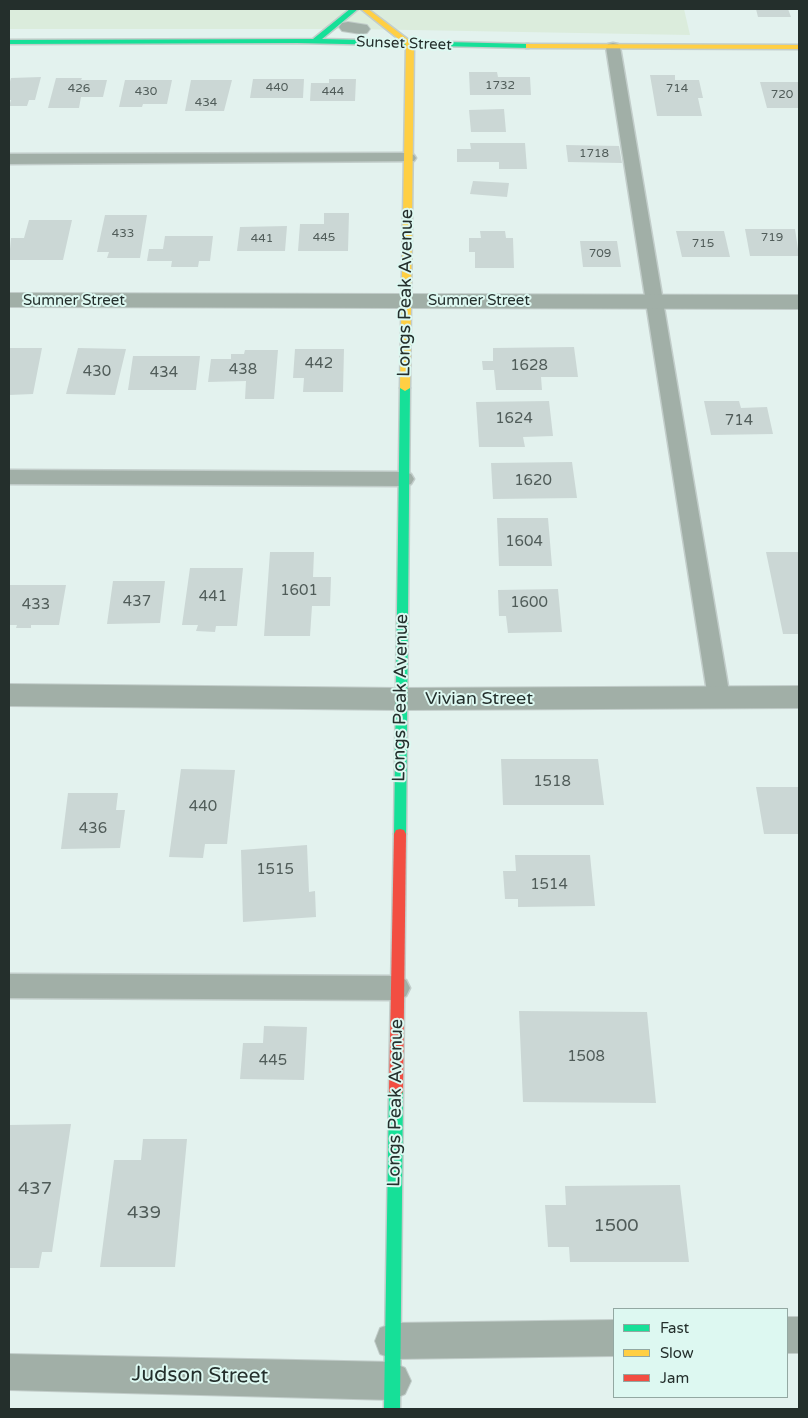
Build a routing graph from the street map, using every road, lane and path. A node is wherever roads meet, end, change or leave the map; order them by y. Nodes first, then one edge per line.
1 (354, 9) edge
2 (364, 9) edge
3 (9, 42) edge
4 (315, 42) junction
5 (410, 44) junction
6 (613, 47) junction
7 (799, 47) edge
8 (408, 158) junction
9 (9, 159) edge
10 (9, 300) edge
11 (405, 301) junction
12 (654, 302) junction
13 (799, 302) edge
14 (9, 477) edge
15 (404, 478) junction
16 (9, 695) edge
17 (799, 697) edge
18 (719, 698) junction
19 (401, 699) junction
20 (9, 986) edge
21 (397, 988) junction
22 (613, 1338) edge
23 (393, 1341) junction
24 (9, 1372) edge
25 (392, 1395) edge

1 - 4 street
2 - 5 street
3 - 4 street, Sunset Street
4 - 5 street, Sunset Street
5 - 6 street, Sunset Street
5 - 8 street, Longs Peak Avenue
6 - 7 street, Sunset Street
6 - 12 lane
8 - 9 lane
8 - 11 street, Longs Peak Avenue
10 - 11 street, Sumner Street
11 - 12 street, Sumner Street
11 - 15 street, Longs Peak Avenue
12 - 13 street, Sumner Street
12 - 18 lane
14 - 15 lane
15 - 19 street, Longs Peak Avenue
16 - 19 street, Vivian Street
17 - 18 street, Vivian Street
18 - 19 street, Vivian Street
19 - 21 street, Longs Peak Avenue
20 - 21 lane
21 - 23 street, Longs Peak Avenue
22 - 23 street
23 - 25 street, Longs Peak Avenue
24 - 25 street, Judson Street

